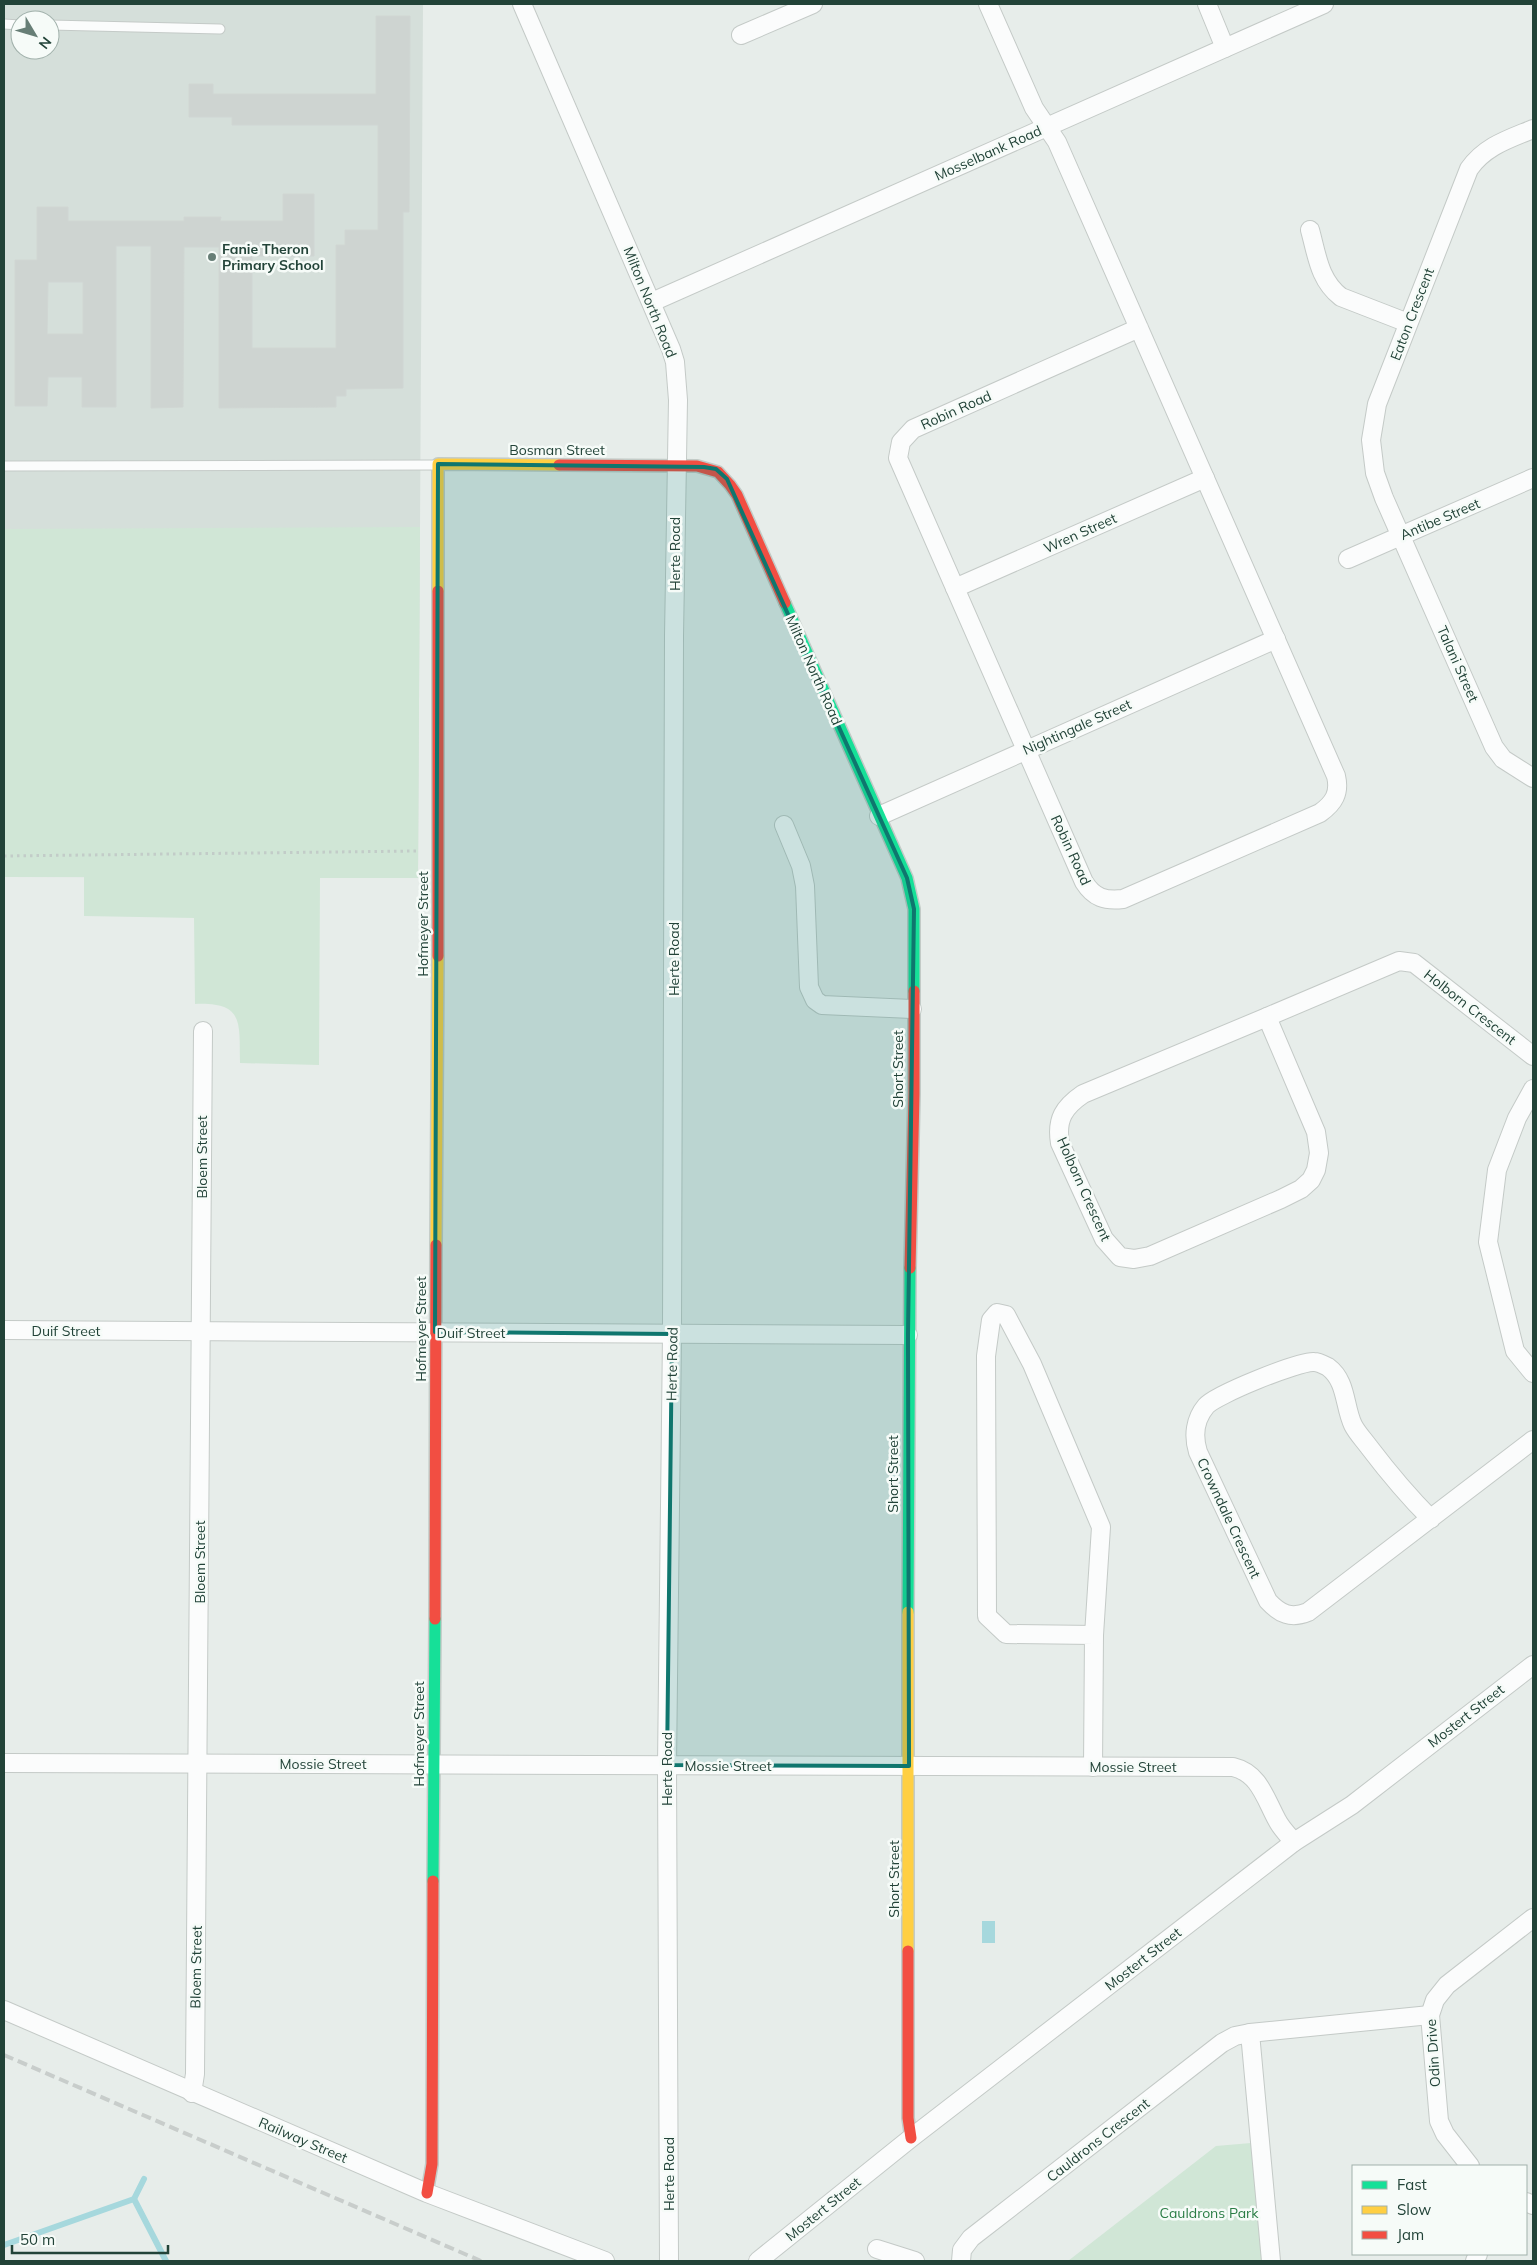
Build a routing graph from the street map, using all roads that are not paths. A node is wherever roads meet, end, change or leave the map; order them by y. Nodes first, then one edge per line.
1 (522, 4) edge
2 (813, 4) edge
3 (988, 4) edge
4 (1207, 4) edge
5 (1324, 4) edge
6 (60, 25) edge
7 (220, 29) dead end
8 (741, 34) dead end
9 (1225, 48) junction
10 (1047, 127) junction
11 (1533, 129) edge
12 (1310, 230) dead end
13 (652, 302) junction
14 (1408, 323) junction
15 (1139, 328) junction
16 (438, 464) junction
17 (4, 466) edge
18 (675, 466) junction
19 (1205, 478) junction
20 (1533, 478) edge
21 (1402, 535) junction
22 (1348, 559) dead end
23 (955, 588) junction
24 (1276, 639) junction
25 (1026, 750) junction
26 (1533, 778) edge
27 (879, 816) junction
28 (784, 825) dead end
29 (912, 1009) junction
30 (1267, 1017) junction
31 (203, 1031) dead end
32 (1533, 1056) edge
33 (1533, 1089) edge
34 (4, 1330) edge
35 (201, 1331) junction
36 (436, 1332) junction
37 (672, 1334) junction
38 (908, 1335) junction
39 (1533, 1373) edge
40 (1533, 1440) edge
41 (1431, 1519) junction
42 (1094, 1635) junction
43 (1533, 1665) edge
44 (4, 1763) edge
45 (198, 1764) junction
46 (434, 1765) junction
47 (667, 1765) junction
48 (909, 1766) junction
49 (1093, 1766) junction
50 (1294, 1842) junction
51 (1533, 1918) edge
52 (4, 2010) edge
53 (1430, 2015) junction
54 (1250, 2033) junction
55 (192, 2093) junction
56 (911, 2138) junction
57 (1469, 2165) edge
58 (427, 2193) junction
59 (877, 2249) dead end
60 (605, 2261) edge
61 (669, 2261) edge
62 (758, 2261) edge
63 (915, 2261) edge
64 (961, 2261) edge
65 (1271, 2261) edge

1 - 13 street, Milton North Road
2 - 8 street
3 - 10 street, Robin Road
4 - 9 street
5 - 9 street, Mosselbank Road
6 - 7 lane
9 - 10 street, Mosselbank Road
10 - 13 street, Mosselbank Road
10 - 15 street, Robin Road
11 - 14 street, Eaton Crescent
12 - 14 street
13 - 18 street, Milton North Road
14 - 21 street, Eaton Crescent
15 - 19 street, Robin Road
15 - 23 street, Robin Road
16 - 17 lane
16 - 18 street, Bosman Street
16 - 36 street, Hofmeyer Street
18 - 27 street, Milton North Road
18 - 37 street, Herte Road
19 - 23 street, Wren Street
19 - 24 street, Robin Road
20 - 21 street, Antibe Street
21 - 22 street, Antibe Street
21 - 26 street, Talani Street
23 - 25 street, Robin Road
24 - 25 street, Nightingale Street
24 - 25 street, Robin Road
25 - 27 street, Nightingale Street
27 - 29 street, Short Street
28 - 29 street
29 - 38 street, Short Street
30 - 30 street, Holborn Crescent
30 - 32 street, Holborn Crescent
31 - 35 street, Bloem Street
33 - 39 street
34 - 35 street, Duif Street
35 - 36 street, Duif Street
35 - 45 street, Bloem Street
36 - 37 street, Duif Street
36 - 46 street, Hofmeyer Street
37 - 38 street, Duif Street
37 - 47 street, Herte Road
38 - 48 street, Short Street
40 - 41 street, Crowndale Crescent
41 - 41 street, Crowndale Crescent
42 - 42 street
42 - 49 street
43 - 50 street, Mostert Street
44 - 45 street, Mossie Street
45 - 46 street, Mossie Street
45 - 55 street, Bloem Street
46 - 47 street, Mossie Street
46 - 58 street, Hofmeyer Street
47 - 48 street, Mossie Street
47 - 61 street, Herte Road
48 - 49 street, Mossie Street
48 - 56 street, Short Street
49 - 50 street, Mossie Street
50 - 56 street, Mostert Street
51 - 53 street, Odin Drive
52 - 55 street, Railway Street
53 - 54 street, Cauldrons Crescent
53 - 57 street, Odin Drive
54 - 64 street, Cauldrons Crescent
54 - 65 street
55 - 58 street, Railway Street
56 - 62 street, Mostert Street
58 - 60 street, Railway Street
59 - 63 street

